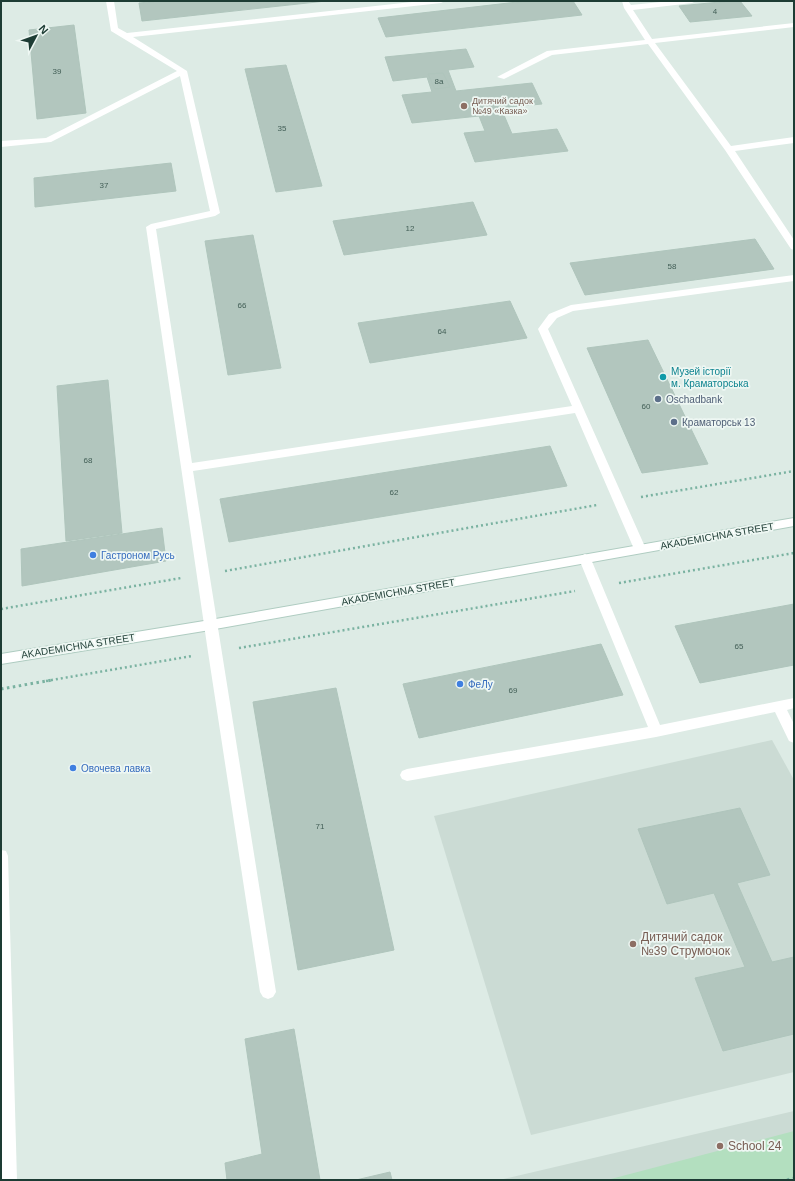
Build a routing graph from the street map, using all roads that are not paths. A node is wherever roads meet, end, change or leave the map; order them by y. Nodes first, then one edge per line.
1 (110, 1) edge
2 (441, 1) edge
3 (692, 1) edge
4 (626, 4) edge
5 (794, 25) edge
6 (125, 36) junction
7 (650, 42) junction
8 (183, 71) junction
9 (501, 77) dead end
10 (794, 140) edge
11 (1, 144) edge
12 (730, 149) junction
13 (794, 247) edge
14 (794, 278) edge
15 (578, 410) junction
16 (187, 468) junction
17 (794, 522) edge
18 (640, 549) junction
19 (585, 559) junction
20 (210, 625) junction
21 (1, 658) edge
22 (794, 703) edge
23 (778, 706) junction
24 (656, 731) junction
25 (794, 738) edge
26 (407, 775) dead end
27 (1, 856) edge
28 (2, 932) edge
29 (268, 992) dead end
30 (9, 1180) edge

1 - 6 street
2 - 6 street
3 - 4 street
4 - 7 street
5 - 7 street
6 - 8 street
7 - 9 street
7 - 12 street
8 - 11 street
8 - 16 street
10 - 12 street
12 - 13 street
14 - 15 street
15 - 16 street
15 - 18 street
16 - 20 street
17 - 18 street, AKADEMICHNA STREET
18 - 19 street, AKADEMICHNA STREET
19 - 20 street, AKADEMICHNA STREET
19 - 24 street
20 - 21 street, AKADEMICHNA STREET
20 - 29 street
22 - 23 street
23 - 24 street
23 - 25 street
24 - 26 street
27 - 28 street
28 - 30 street

